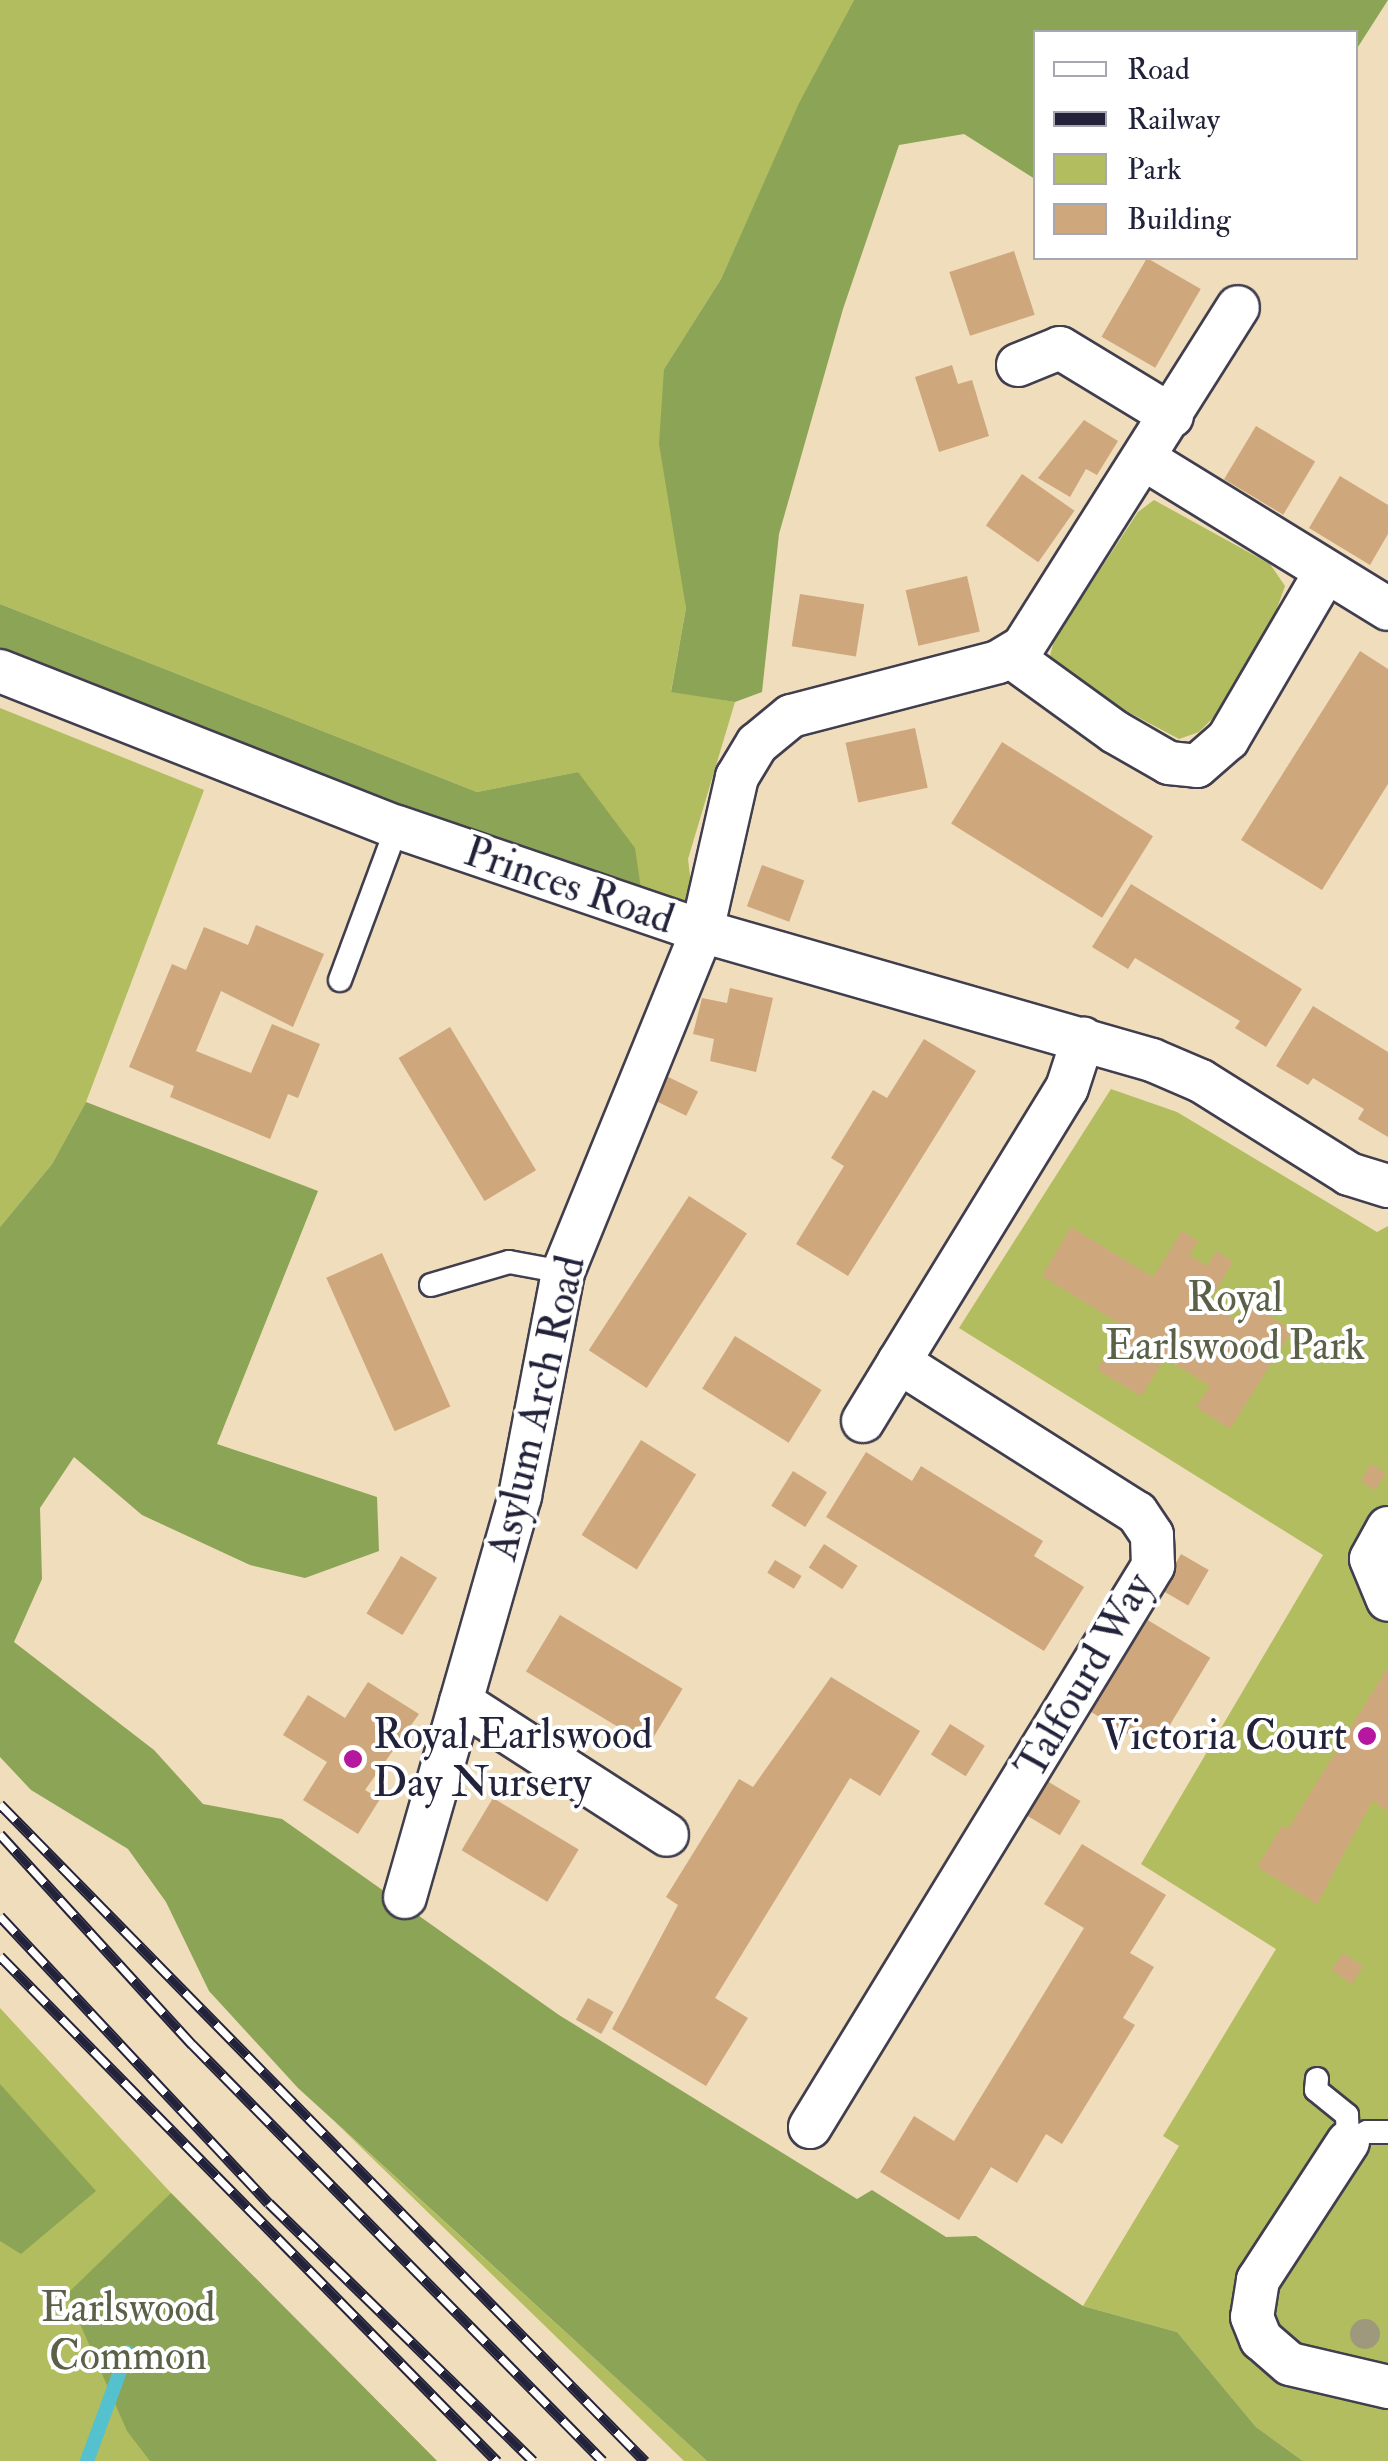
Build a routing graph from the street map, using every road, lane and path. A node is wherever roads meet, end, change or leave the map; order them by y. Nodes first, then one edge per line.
1 (1238, 308) dead end
2 (1018, 365) dead end
3 (1172, 416) junction
4 (1146, 460) junction
5 (1326, 571) junction
6 (1388, 609) edge
7 (1010, 656) junction
8 (0, 671) edge
9 (397, 827) junction
10 (702, 932) junction
11 (340, 980) dead end
12 (1082, 1039) junction
13 (1388, 1186) edge
14 (563, 1272) junction
15 (431, 1285) dead end
16 (899, 1362) junction
17 (863, 1421) dead end
18 (1388, 1528) edge
19 (1388, 1600) edge
20 (462, 1702) junction
21 (668, 1835) dead end
22 (405, 1897) dead end
23 (1317, 2079) dead end
24 (810, 2127) dead end
25 (1368, 2137) edge
26 (1388, 2387) edge

1 - 3 street
2 - 3 street
3 - 4 street
4 - 5 street
4 - 7 street
5 - 6 street
5 - 7 street
7 - 10 street, Princes Road
8 - 9 street, Princes Road
9 - 10 street, Princes Road
9 - 11 lane
10 - 12 street
10 - 14 street, Asylum Arch Road
12 - 13 street
12 - 16 street
14 - 15 lane
14 - 20 street, Asylum Arch Road
16 - 17 street
16 - 24 street, Talfourd Way
18 - 19 street
20 - 21 street
20 - 22 street, Asylum Arch Road
23 - 25 lane
25 - 26 street

